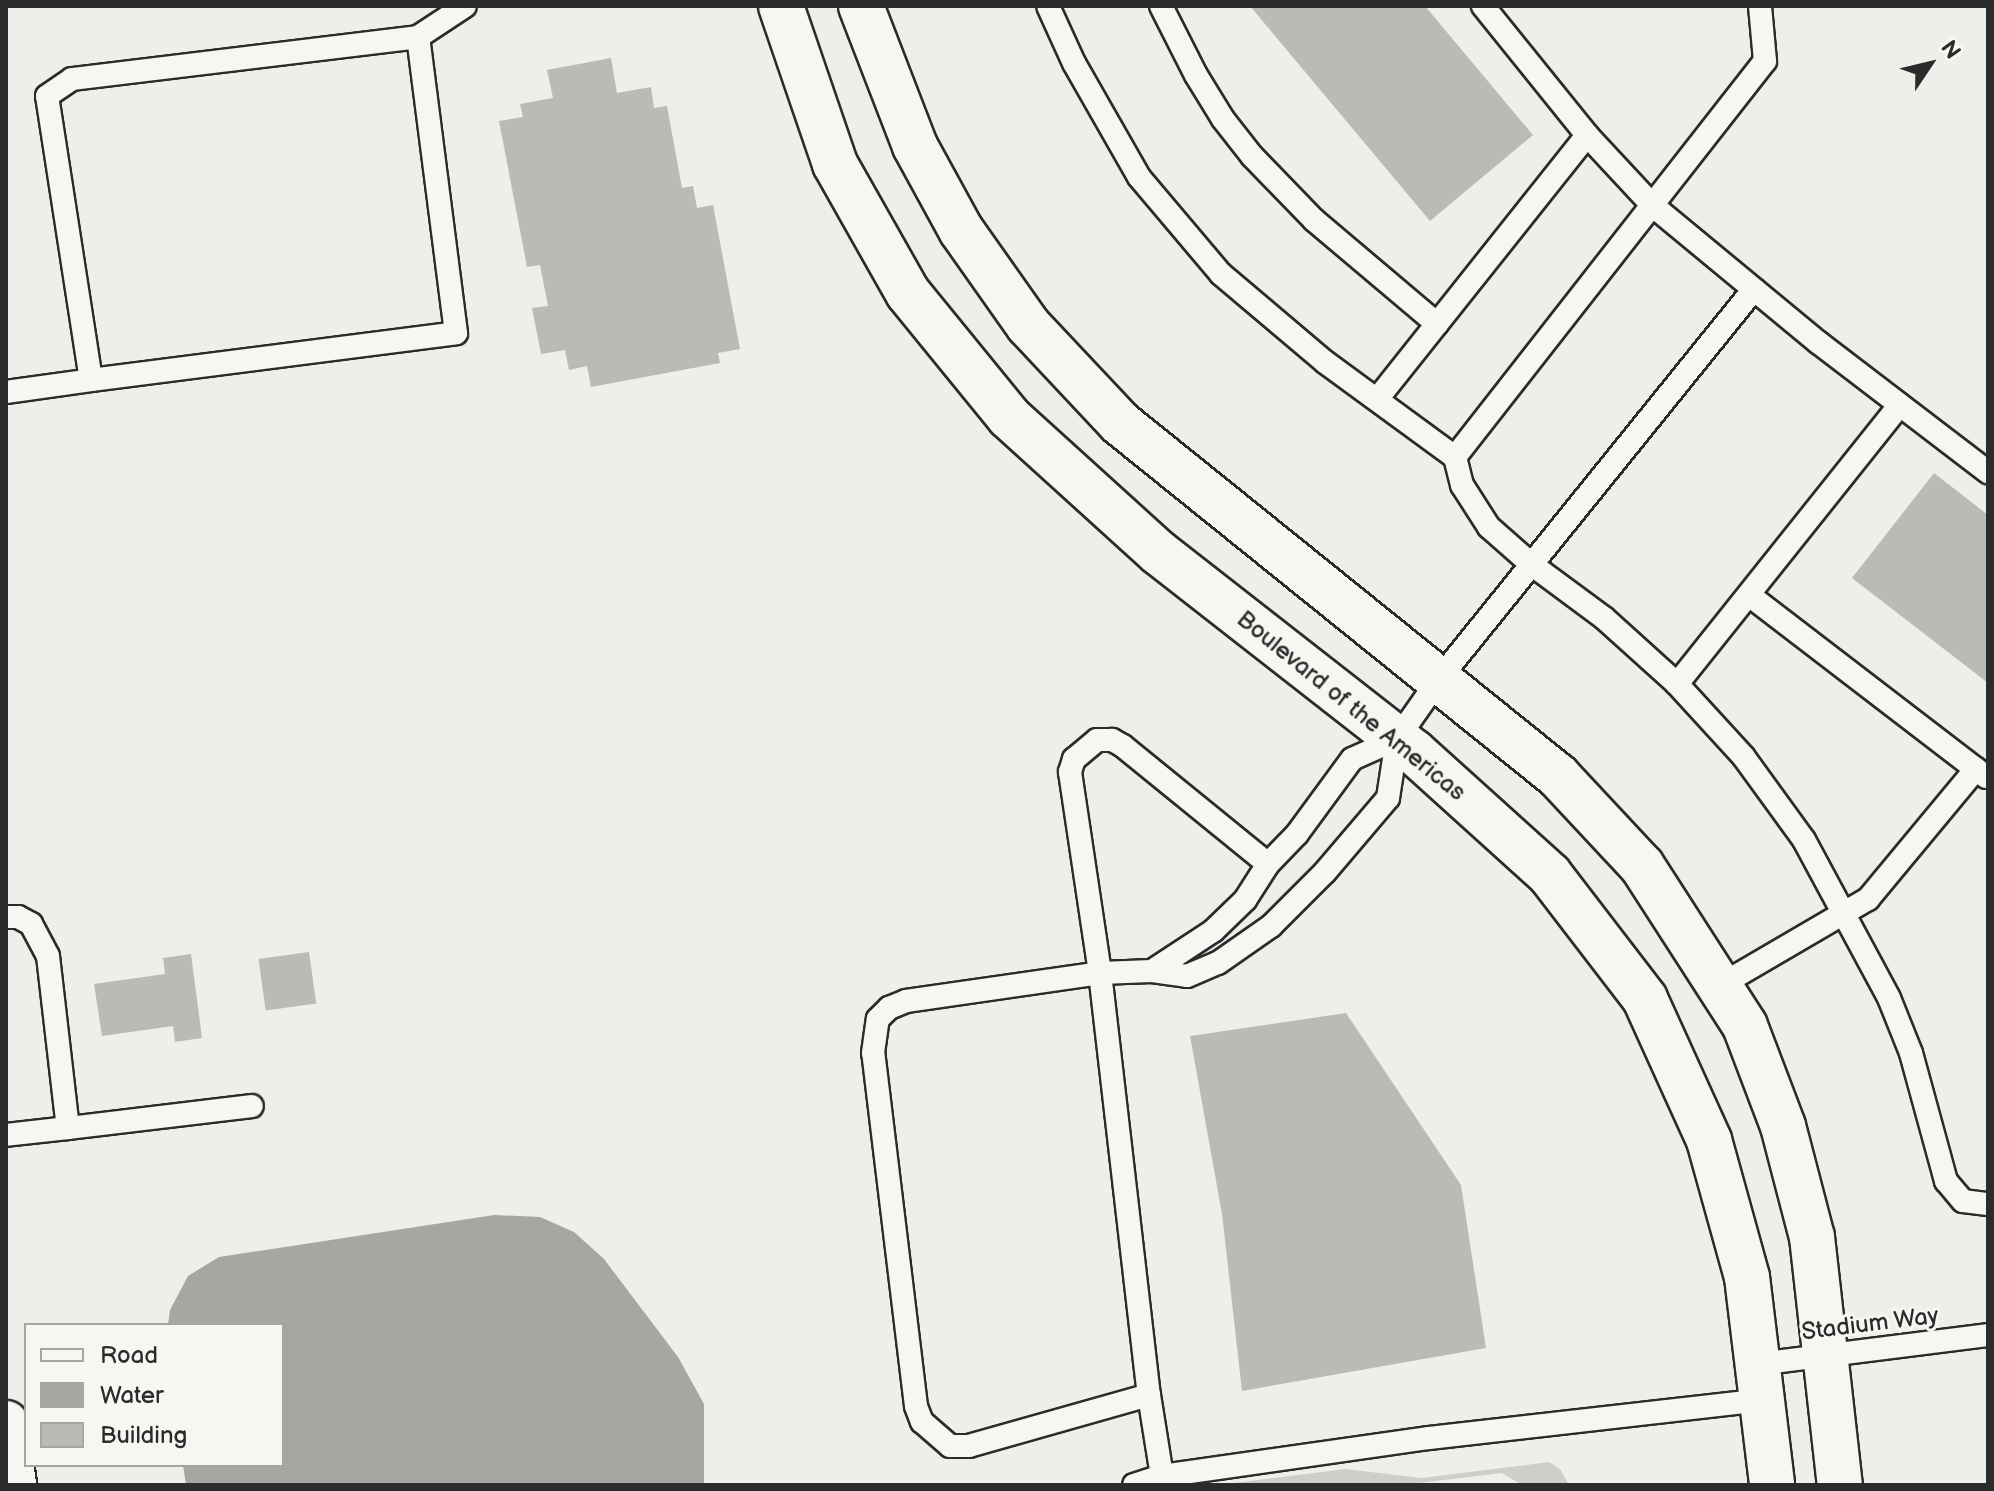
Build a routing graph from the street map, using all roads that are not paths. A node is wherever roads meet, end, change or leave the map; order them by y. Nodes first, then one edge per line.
1 (465, 6) edge
2 (781, 6) edge
3 (861, 6) edge
4 (1048, 6) edge
5 (1161, 6) edge
6 (1483, 6) edge
7 (1760, 6) edge
8 (418, 37) junction
9 (1587, 135) junction
10 (1652, 205) junction
11 (1754, 289) junction
12 (1437, 324) junction
13 (91, 380) junction
14 (6, 392) edge
15 (1378, 398) junction
16 (1900, 405) junction
17 (1455, 457) junction
18 (1988, 472) edge
19 (1531, 564) junction
20 (1749, 595) junction
21 (1439, 679) junction
22 (1677, 684) junction
23 (1397, 739) junction
24 (1982, 774) edge
25 (1268, 864) junction
26 (1846, 914) junction
27 (6, 917) edge
28 (1152, 971) junction
29 (1100, 973) junction
30 (1719, 986) junction
31 (252, 1106) dead end
32 (68, 1128) junction
33 (6, 1135) edge
34 (1988, 1204) edge
35 (1988, 1335) edge
36 (1825, 1356) junction
37 (1760, 1382) junction
38 (1149, 1395) junction
39 (6, 1423) edge
40 (1163, 1480) edge
41 (14, 1485) edge
42 (1134, 1485) edge
43 (1772, 1485) edge
44 (1840, 1485) edge

1 - 8 lane
2 - 23 street, Boulevard of the Americas
3 - 21 street
4 - 15 lane
5 - 12 lane
6 - 9 lane
7 - 10 lane
8 - 13 lane
8 - 13 lane
9 - 10 lane
9 - 12 lane
10 - 11 lane
10 - 17 lane
11 - 16 lane
11 - 19 lane
12 - 15 lane
13 - 14 lane
15 - 17 lane
16 - 18 lane
16 - 20 lane
17 - 19 lane
19 - 21 lane
19 - 22 lane
20 - 22 lane
20 - 24 lane
21 - 23 lane
21 - 30 street
22 - 26 lane
23 - 25 lane
23 - 28 lane
23 - 37 street, Boulevard of the Americas
24 - 26 lane
25 - 28 lane
25 - 29 lane
26 - 30 lane
26 - 34 lane
27 - 32 lane
28 - 29 lane
29 - 38 lane
29 - 38 lane
30 - 36 street
31 - 32 lane
32 - 33 lane
35 - 36 lane, Stadium Way
36 - 37 lane, Stadium Way
36 - 44 street
37 - 40 lane, Stadium Way
37 - 43 street, Boulevard of the Americas
38 - 40 lane
39 - 41 street
40 - 42 lane, Stadium Way

